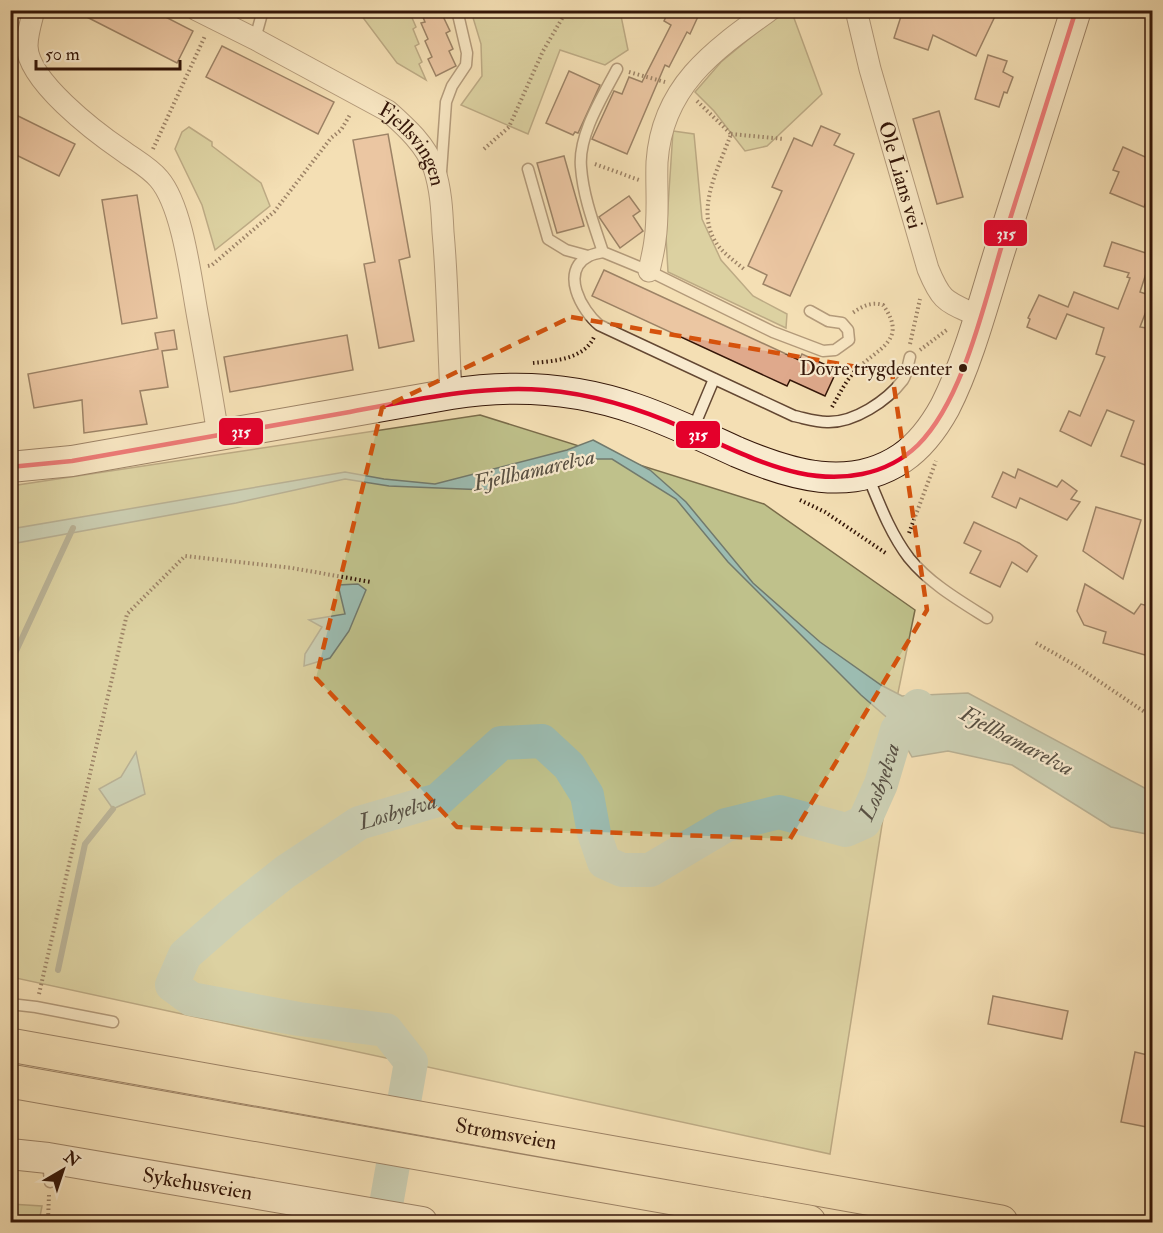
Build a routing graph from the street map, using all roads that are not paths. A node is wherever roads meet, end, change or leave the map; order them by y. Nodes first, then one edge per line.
1 (34, 10) edge
2 (263, 10) edge
3 (457, 10) edge
4 (770, 10) edge
5 (856, 10) edge
6 (1076, 10) edge
7 (205, 15) edge
8 (255, 39) junction
9 (617, 69) road end
10 (528, 169) dead end
11 (440, 191) junction
12 (603, 252) junction
13 (588, 256) junction
14 (649, 271) junction
15 (810, 311) dead end
16 (978, 316) junction
17 (910, 357) road end
18 (714, 379) junction
19 (451, 394) junction
20 (692, 432) junction
21 (218, 435) junction
22 (10, 467) edge
23 (867, 474) junction
24 (987, 618) dead end
25 (10, 1004) edge
26 (113, 1022) dead end
27 (10, 1039) edge
28 (10, 1045) edge
29 (137, 1067) junction
30 (10, 1081) edge
31 (10, 1096) edge
32 (246, 1123) junction
33 (10, 1154) edge
34 (417, 1222) edge
35 (808, 1222) edge
36 (1001, 1222) edge

1 - 21 street
2 - 8 lane
3 - 11 lane
4 - 14 street
5 - 16 street, Ole Lians vei
6 - 16 main road
7 - 8 street, Fjellsvingen
8 - 11 street, Fjellsvingen
9 - 12 lane
10 - 13 lane
11 - 19 street, Fjellsvingen
12 - 13 lane
12 - 14 lane
13 - 18 lane
14 - 15 lane
16 - 23 main road
17 - 18 lane
18 - 20 lane
19 - 20 main road
19 - 21 main road
20 - 23 main road
21 - 22 main road
23 - 24 lane
25 - 26 lane
27 - 29 highway
28 - 29 highway, Strømsveien
29 - 36 highway, Strømsveien
30 - 32 highway, Strømsveien
31 - 32 highway
32 - 35 highway, Strømsveien
33 - 34 main road, Sykehusveien

